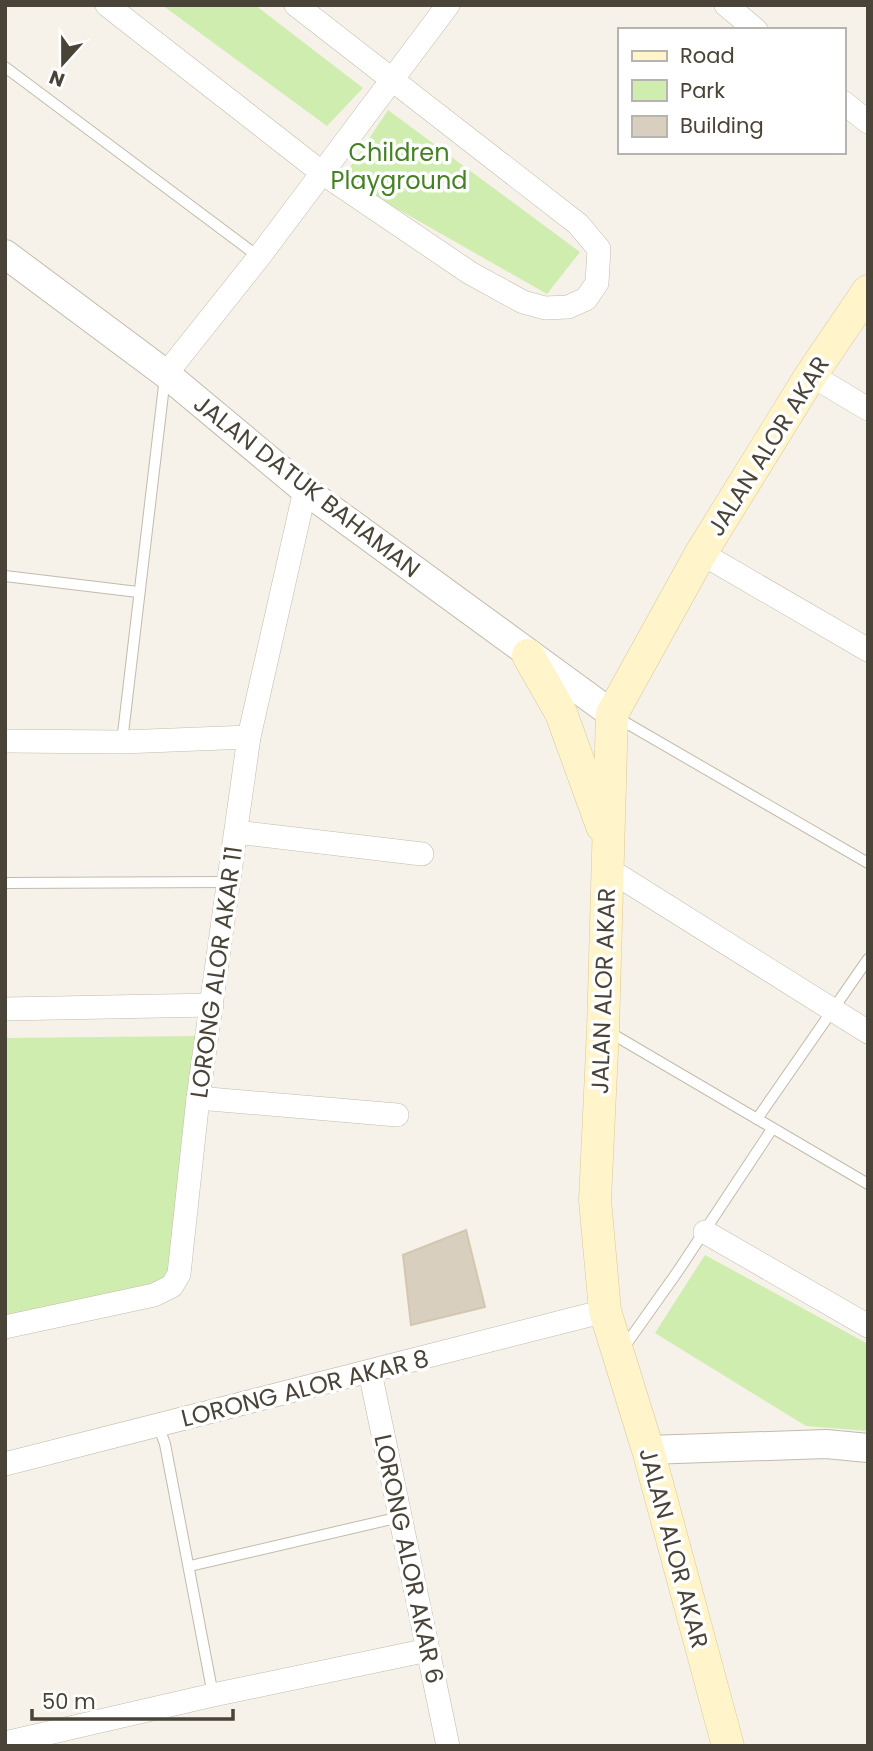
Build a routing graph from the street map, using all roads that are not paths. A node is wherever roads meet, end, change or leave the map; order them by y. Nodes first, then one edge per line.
1 (107, 5) edge
2 (296, 5) edge
3 (448, 5) edge
4 (726, 5) edge
5 (754, 28) edge
6 (5, 67) edge
7 (391, 81) junction
8 (845, 104) edge
9 (868, 122) edge
10 (321, 172) junction
11 (259, 257) junction
12 (7, 261) edge
13 (868, 291) edge
14 (166, 374) junction
15 (811, 375) junction
16 (868, 409) edge
17 (305, 490) junction
18 (701, 553) junction
19 (5, 576) edge
20 (138, 592) junction
21 (868, 650) edge
22 (528, 655) junction
23 (612, 714) junction
24 (249, 737) junction
25 (5, 741) edge
26 (122, 742) junction
27 (236, 832) junction
28 (422, 855) dead end
29 (608, 857) junction
30 (868, 863) edge
31 (228, 882) junction
32 (5, 883) edge
33 (868, 959) edge
34 (212, 1005) junction
35 (5, 1009) edge
36 (833, 1010) junction
37 (603, 1029) junction
38 (868, 1032) edge
39 (198, 1098) junction
40 (397, 1115) dead end
41 (757, 1119) junction
42 (772, 1129) junction
43 (868, 1184) edge
44 (705, 1232) junction
45 (605, 1311) junction
46 (868, 1326) edge
47 (5, 1327) edge
48 (618, 1355) junction
49 (370, 1372) junction
50 (158, 1426) junction
51 (868, 1448) edge
52 (648, 1450) junction
53 (5, 1464) edge
54 (400, 1517) junction
55 (190, 1566) junction
56 (428, 1650) junction
57 (214, 1695) junction
58 (5, 1744) edge
59 (448, 1746) edge
60 (728, 1746) edge

1 - 10 street
2 - 7 street
3 - 7 street
4 - 5 street
6 - 11 lane
7 - 10 street
7 - 10 street
8 - 9 street
10 - 11 street
11 - 14 street
12 - 14 street, JALAN DATUK BAHAMAN
13 - 15 main road, JALAN ALOR AKAR
14 - 17 street, JALAN DATUK BAHAMAN
14 - 20 lane
15 - 16 street
15 - 18 main road, JALAN ALOR AKAR
17 - 22 street, JALAN DATUK BAHAMAN
17 - 24 street, LORONG ALOR AKAR 11
18 - 21 street
18 - 23 main road, JALAN ALOR AKAR
19 - 20 lane
20 - 26 lane
22 - 23 street, JALAN DATUK BAHAMAN
22 - 29 main road
23 - 29 main road, JALAN ALOR AKAR
23 - 30 lane
24 - 26 street
24 - 27 street, LORONG ALOR AKAR 11
25 - 26 street
27 - 28 street
27 - 31 street, LORONG ALOR AKAR 11
29 - 36 street
29 - 37 main road, JALAN ALOR AKAR
31 - 32 lane
31 - 34 street, LORONG ALOR AKAR 11
33 - 36 lane
34 - 35 street
34 - 39 street, LORONG ALOR AKAR 11
36 - 38 street
36 - 41 lane
37 - 41 lane
37 - 45 main road, JALAN ALOR AKAR
39 - 40 street
39 - 47 street, LORONG ALOR AKAR 11
41 - 42 lane
42 - 43 lane
42 - 44 lane
44 - 46 street
44 - 48 lane
45 - 48 main road, JALAN ALOR AKAR
45 - 49 street, LORONG ALOR AKAR 8
48 - 52 main road, JALAN ALOR AKAR
49 - 50 street, LORONG ALOR AKAR 8
49 - 54 street, LORONG ALOR AKAR 6
50 - 53 street, LORONG ALOR AKAR 8
50 - 55 lane
51 - 52 street
52 - 60 main road, JALAN ALOR AKAR
54 - 55 lane
54 - 56 street, LORONG ALOR AKAR 6
55 - 57 lane
56 - 57 street
56 - 59 street, LORONG ALOR AKAR 6
57 - 58 street

